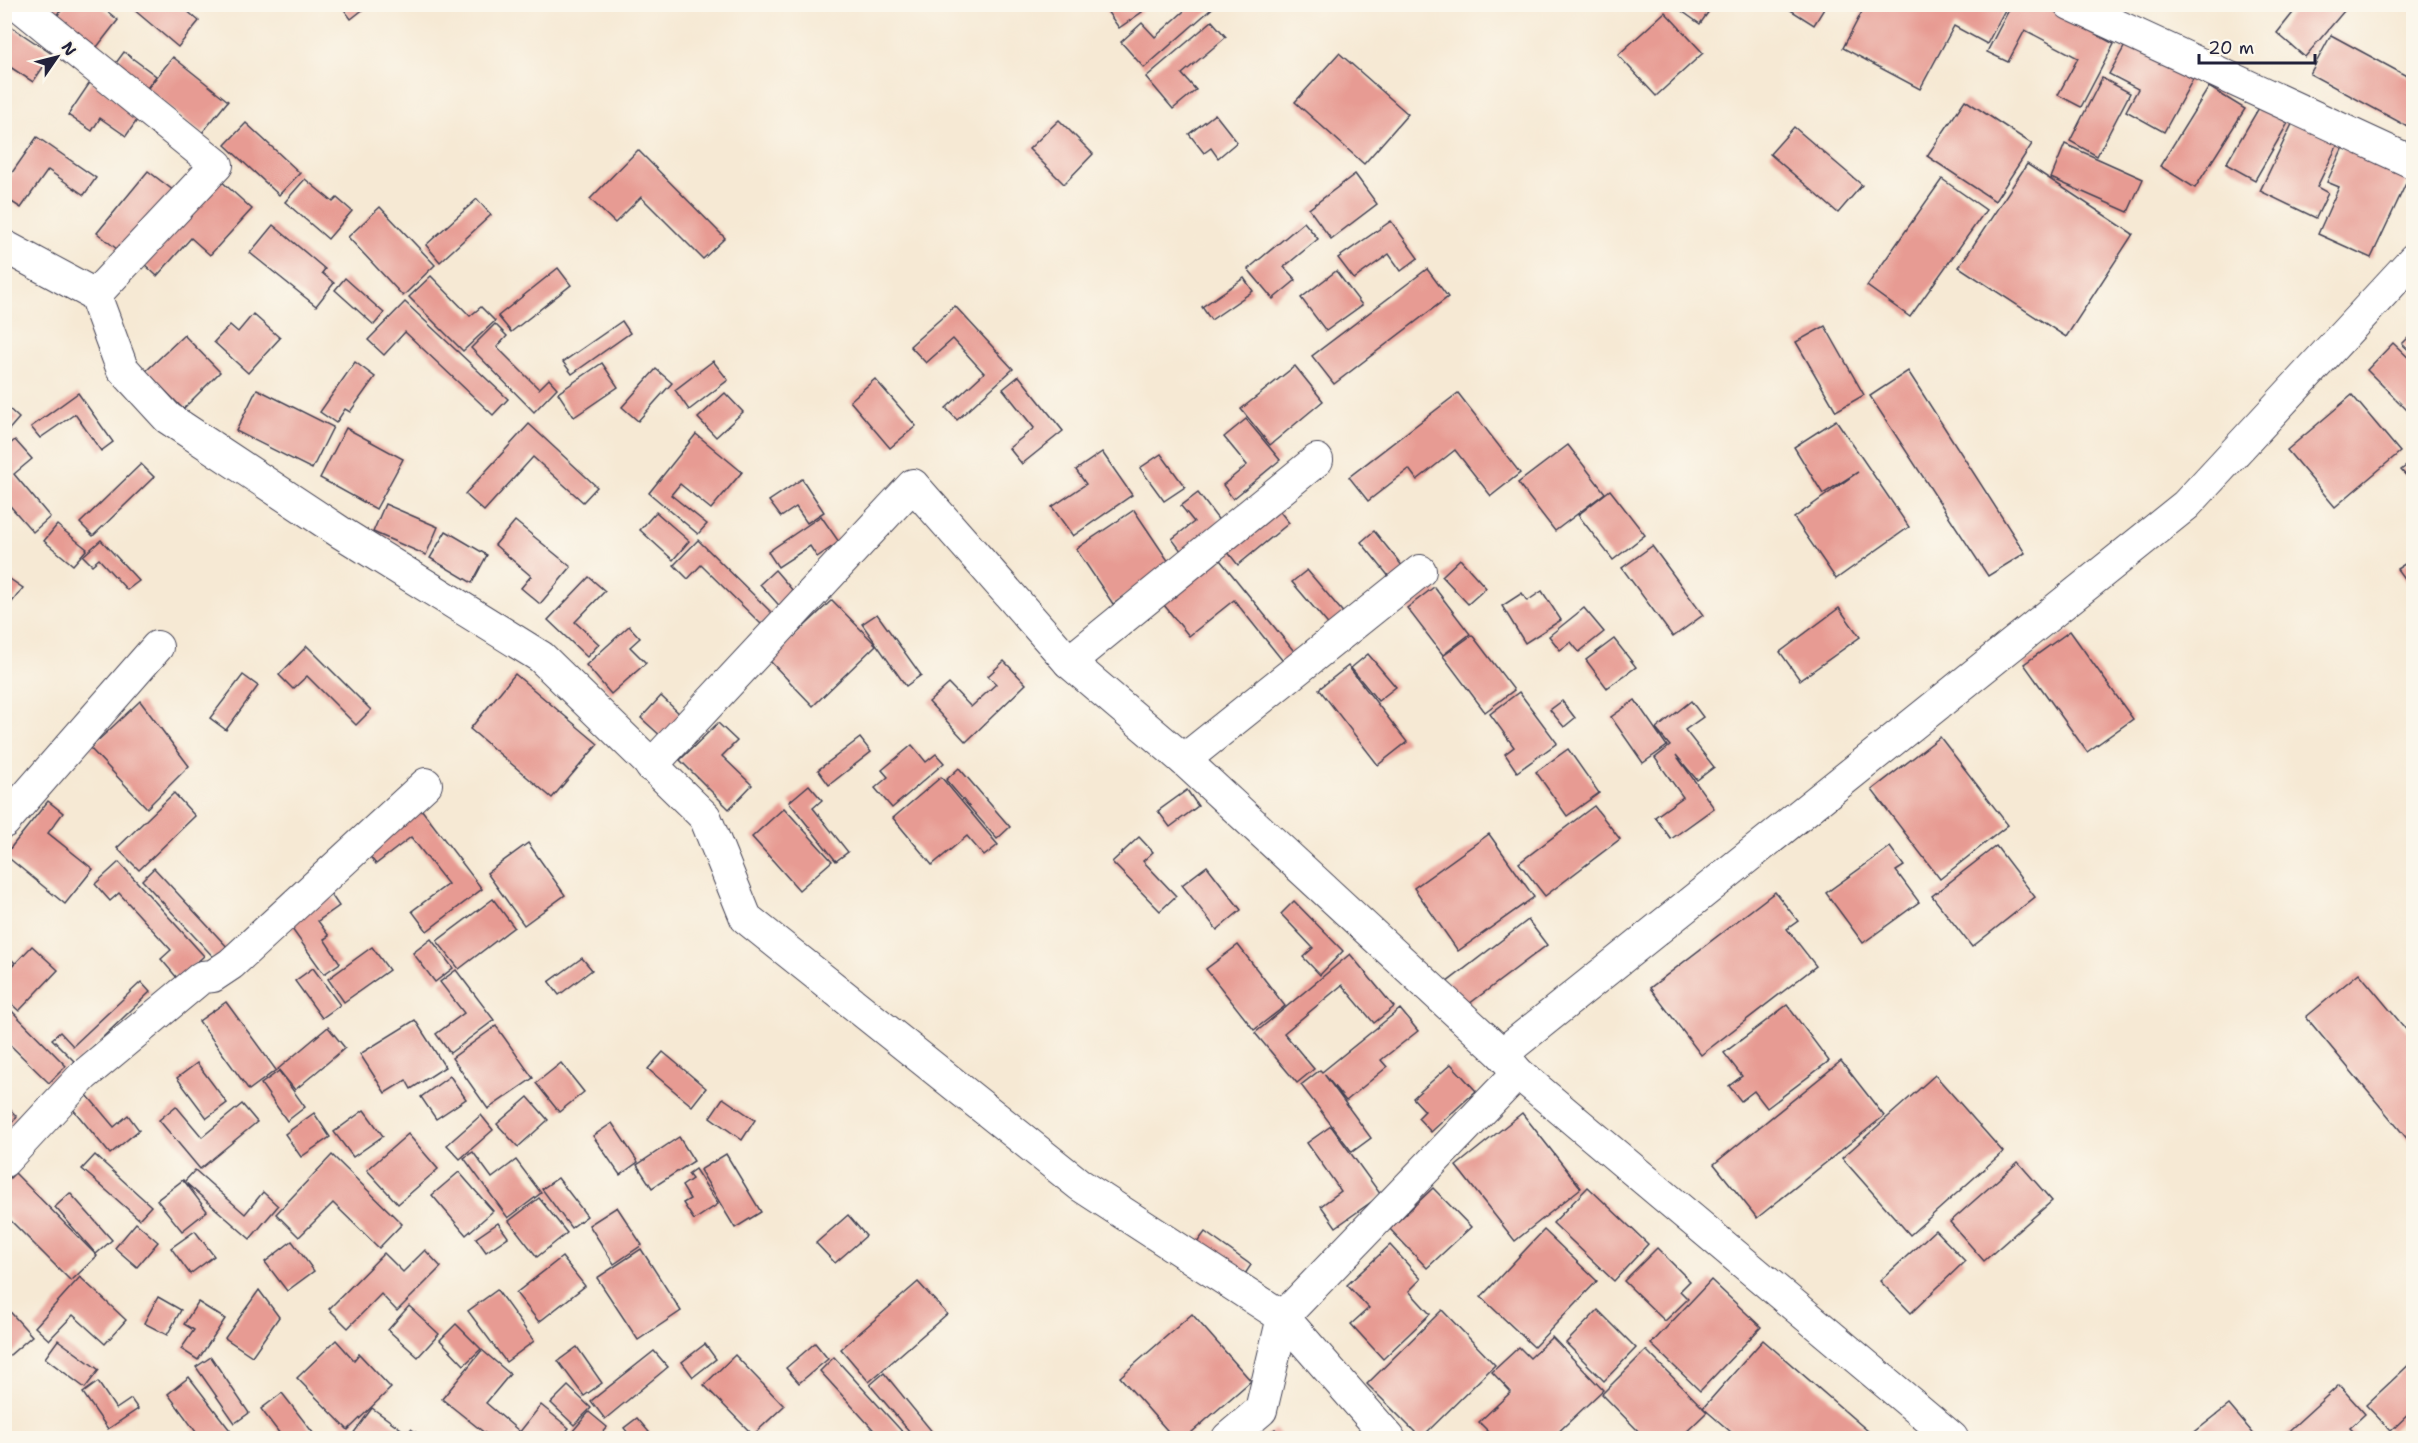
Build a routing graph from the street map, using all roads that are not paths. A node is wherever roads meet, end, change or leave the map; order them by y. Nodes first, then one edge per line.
1 (18, 4) edge
2 (2070, 4) edge
3 (2414, 164) edge
4 (4, 246) edge
5 (2414, 259) edge
6 (95, 296) junction
7 (1317, 460) dead end
8 (1420, 571) dead end
9 (157, 647) dead end
10 (1069, 662) junction
11 (1184, 760) junction
12 (651, 766) junction
13 (426, 784) dead end
14 (4, 822) edge
15 (1510, 1063) junction
16 (4, 1161) edge
17 (1282, 1317) junction
18 (1228, 1438) edge
19 (1389, 1438) edge
20 (1952, 1438) edge

1 - 6 street
2 - 3 street
4 - 6 street
5 - 15 street
6 - 12 street
7 - 10 street
8 - 11 street
9 - 14 street
10 - 11 street
10 - 12 street
11 - 15 street
12 - 17 street
13 - 16 street
15 - 17 street
15 - 20 street
17 - 18 street
17 - 19 street

